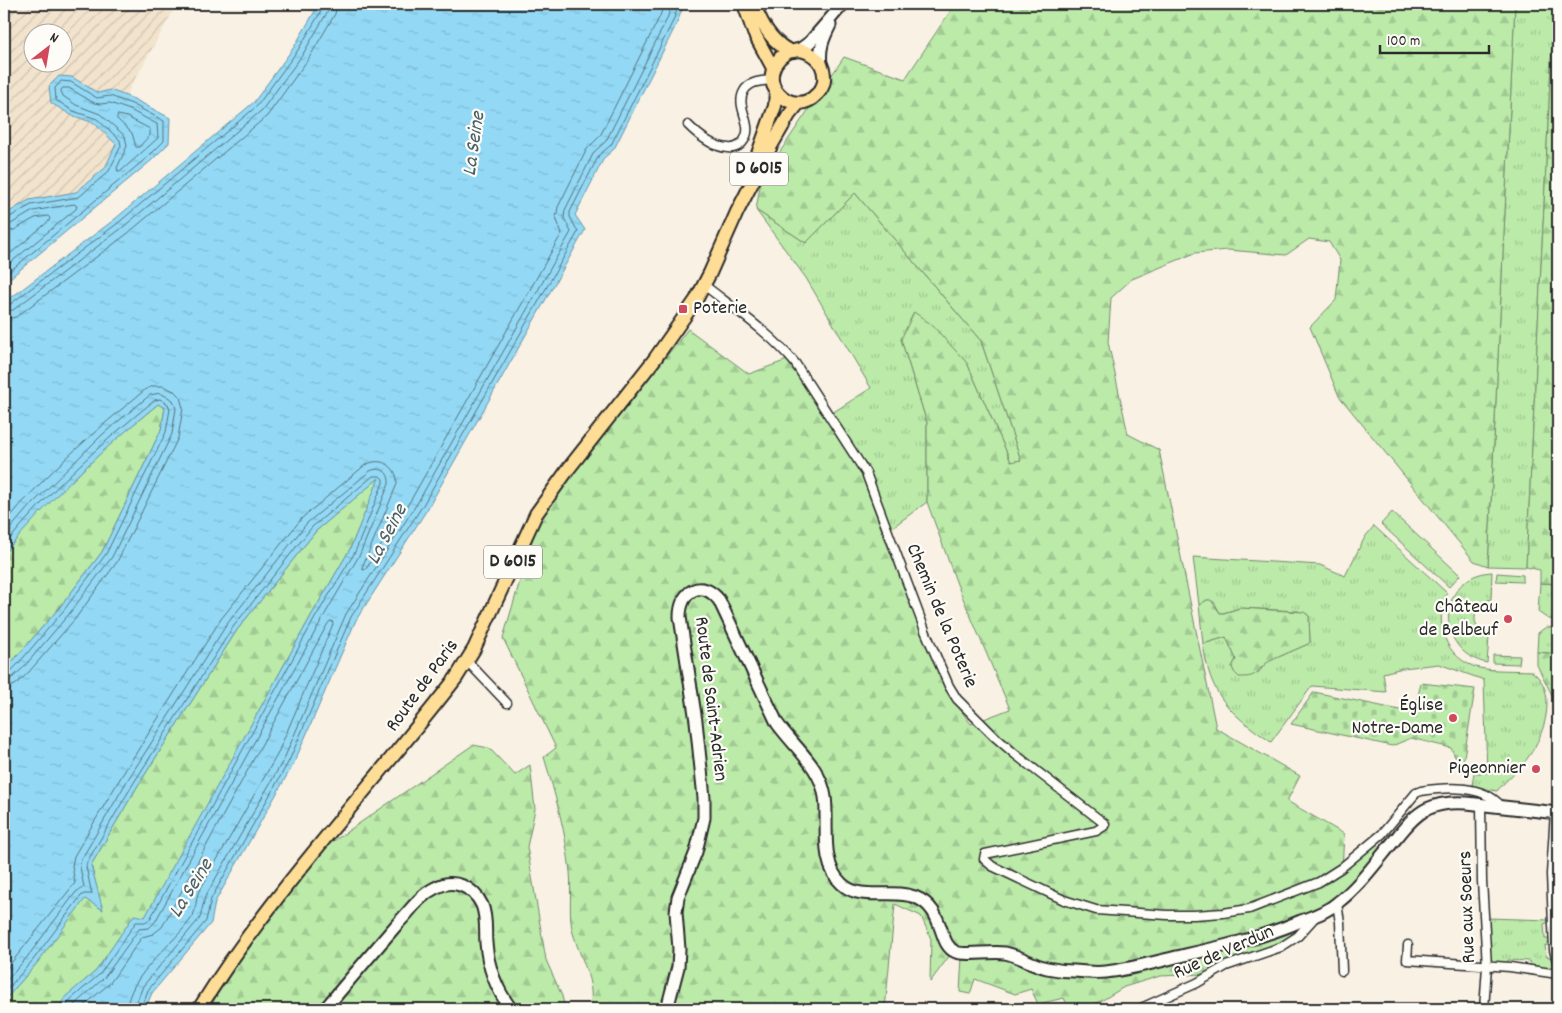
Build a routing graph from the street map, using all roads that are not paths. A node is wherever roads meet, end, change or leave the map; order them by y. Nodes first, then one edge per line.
1 (744, 4) edge
2 (754, 4) edge
3 (841, 6) edge
4 (795, 51) junction
5 (821, 64) junction
6 (773, 80) junction
7 (799, 103) junction
8 (688, 125) dead end
9 (737, 212) junction
10 (704, 285) junction
11 (467, 661) junction
12 (507, 703) dead end
13 (1481, 804) junction
14 (1501, 806) junction
15 (1556, 812) edge
16 (1337, 904) junction
17 (1316, 915) junction
18 (1408, 945) dead end
19 (1558, 965) edge
20 (1487, 966) junction
21 (1342, 971) dead end
22 (1558, 974) edge
23 (199, 1009) edge
24 (325, 1009) edge
25 (511, 1009) edge
26 (667, 1009) edge
27 (1141, 1009) edge
28 (1484, 1009) edge

1 - 6 main road
2 - 4 main road
3 - 4 main road
3 - 5 main road
4 - 5 main road
4 - 6 main road
5 - 7 main road
6 - 7 main road
6 - 8 street
6 - 9 main road, D 6015
7 - 9 main road, D 6015
9 - 10 main road, Route de Paris / D 6015
10 - 11 main road, Route de Paris / D 6015
10 - 14 street, Chemin de la Poterie
11 - 12 street
11 - 23 main road, Route de Paris / D 6015
13 - 14 main road
13 - 16 main road
13 - 20 street, Rue aux Soeurs
14 - 15 main road
15 - 19 street
16 - 17 main road
16 - 21 street
17 - 26 main road, Route de Saint-Adrien
17 - 27 street, Rue de Verdun
18 - 20 street
20 - 22 street
20 - 28 street, Rue aux Soeurs
24 - 25 main road

